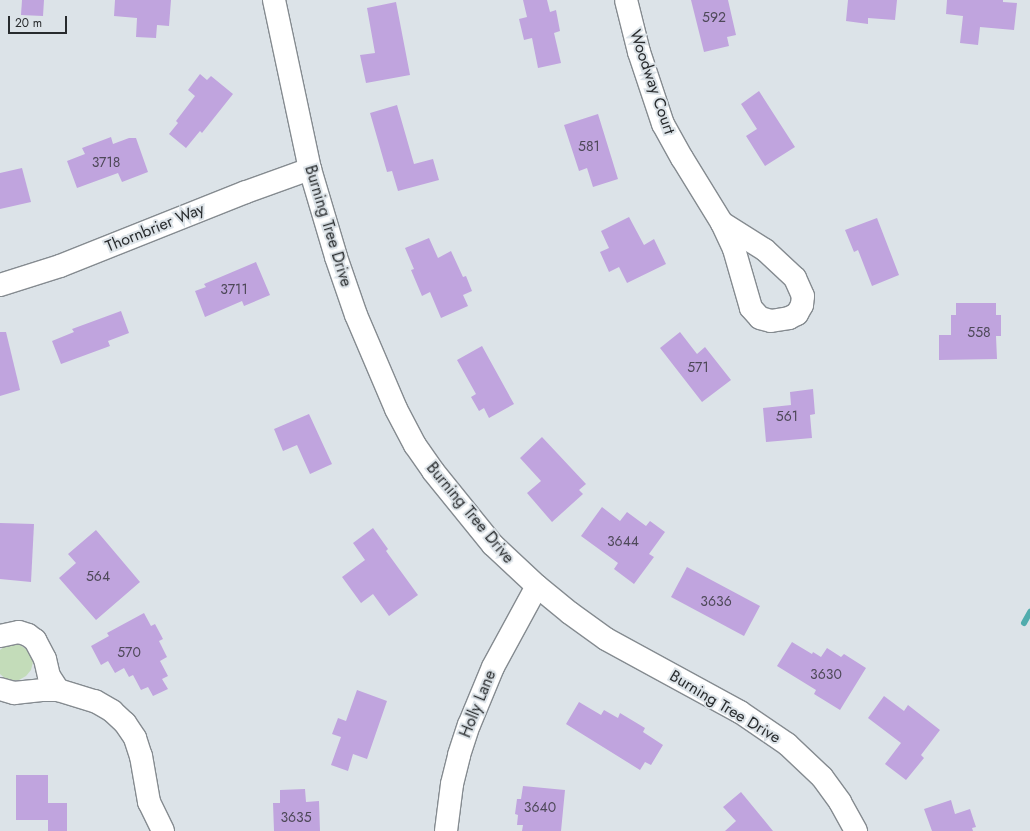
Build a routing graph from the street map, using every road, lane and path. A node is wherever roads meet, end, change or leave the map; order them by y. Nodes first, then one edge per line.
1 (274, 0) edge
2 (626, 0) edge
3 (310, 169) junction
4 (722, 223) dead end
5 (0, 285) edge
6 (537, 586) junction
7 (0, 636) edge
8 (0, 688) edge
9 (58, 690) junction
10 (163, 831) edge
11 (446, 831) edge
12 (856, 831) edge

1 - 3 street, Burning Tree Drive
2 - 4 street, Woodway Court
3 - 5 street, Thornbrier Way
3 - 6 street, Burning Tree Drive
6 - 11 street, Holly Lane
6 - 12 street, Burning Tree Drive
7 - 9 street
8 - 9 street
9 - 10 street

